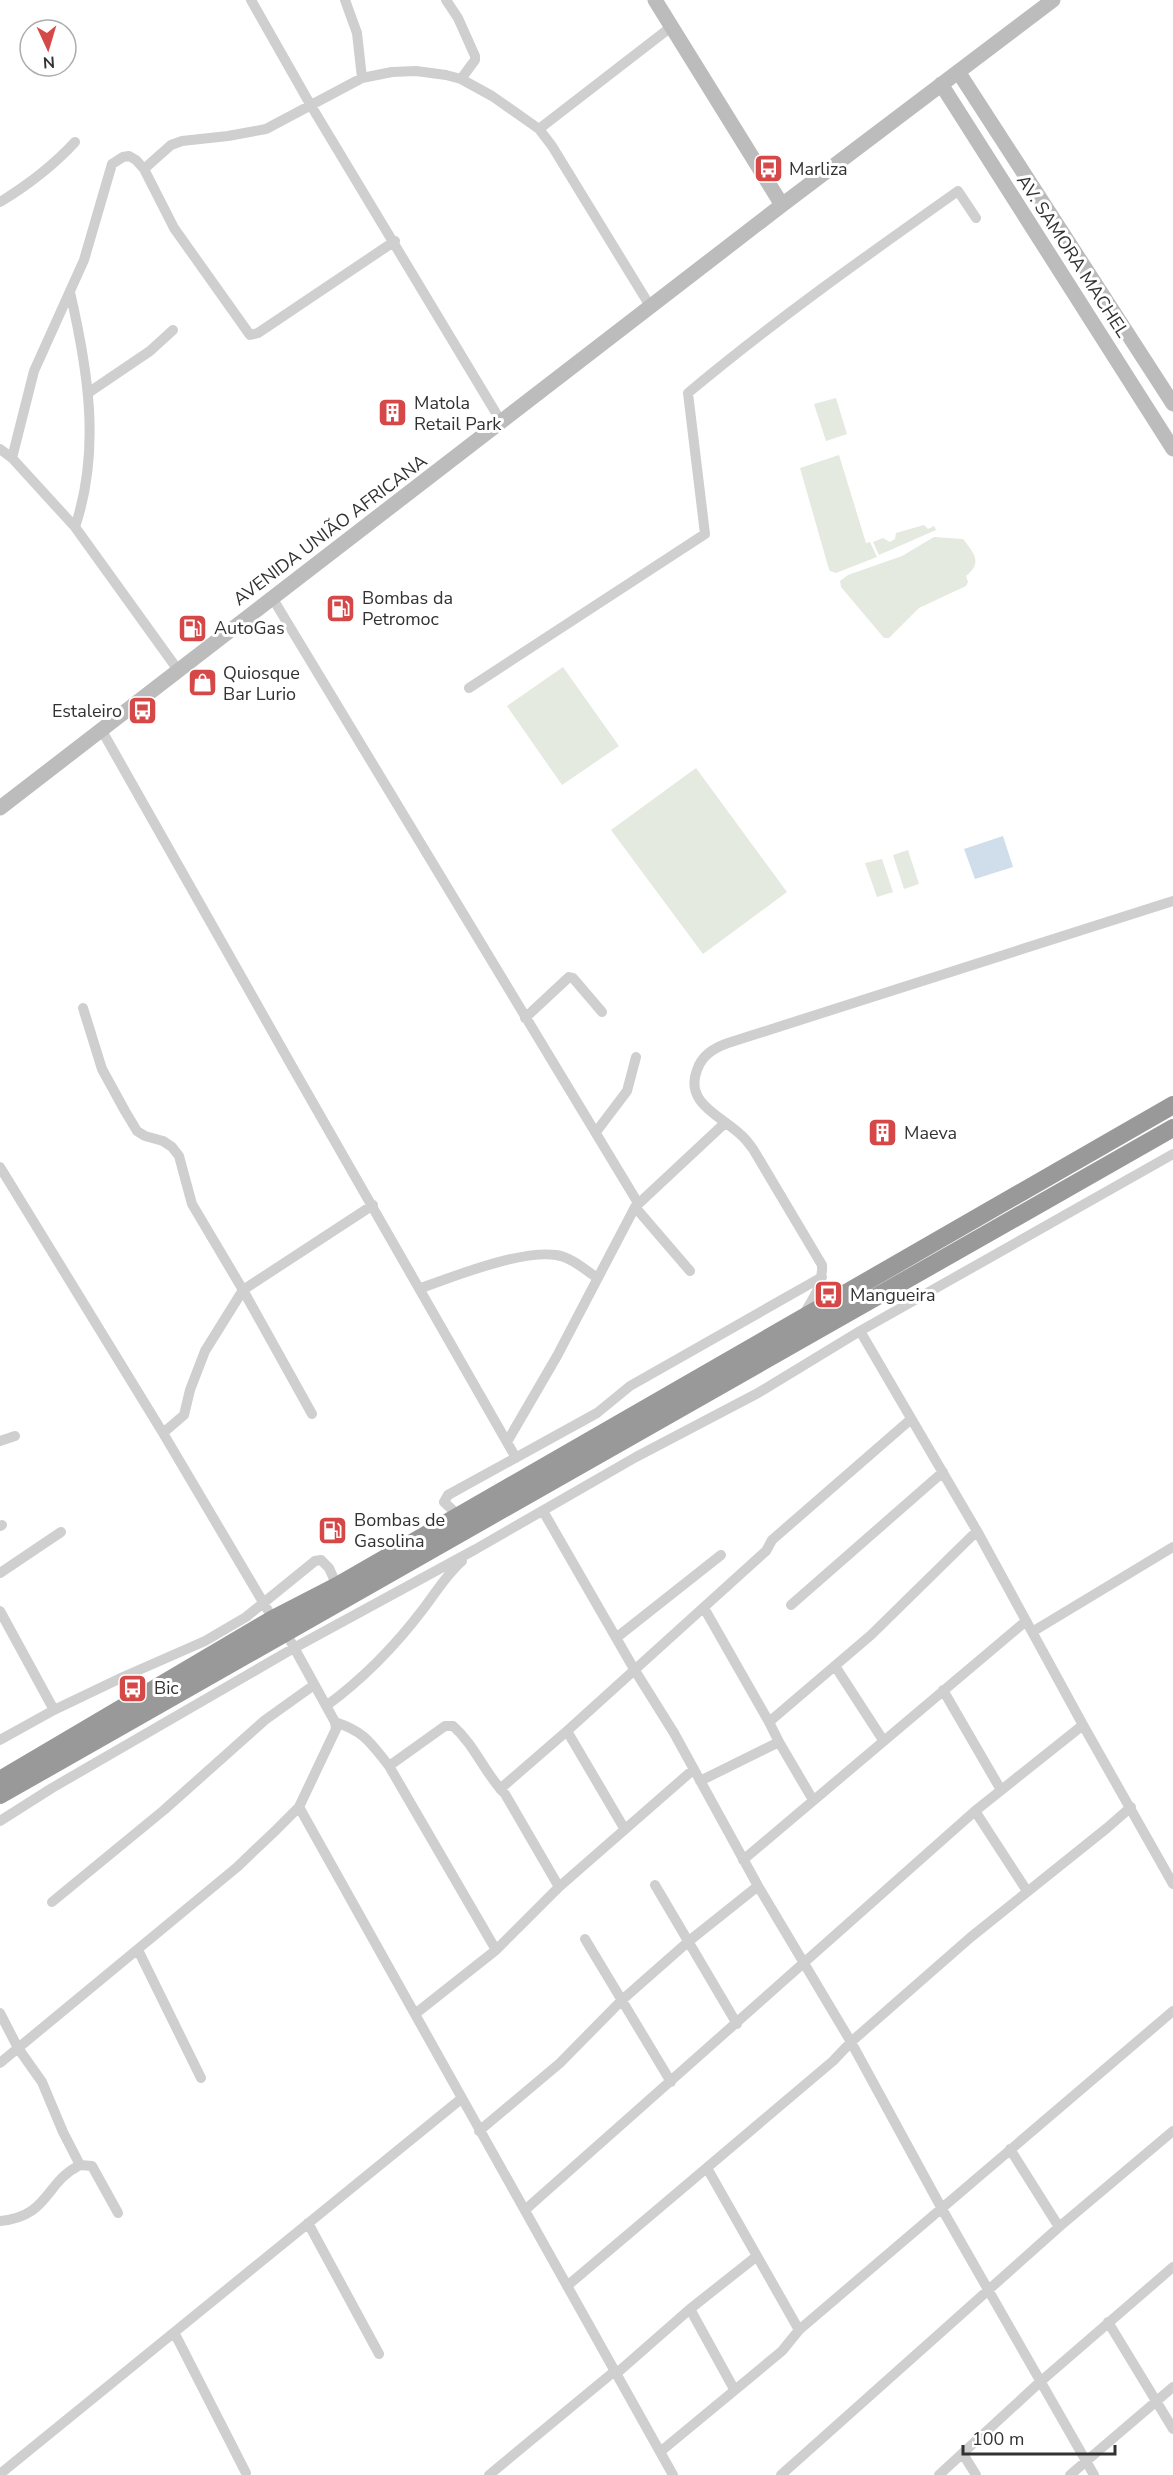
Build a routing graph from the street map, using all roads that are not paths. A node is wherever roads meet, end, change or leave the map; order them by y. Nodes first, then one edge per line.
1 (251, 0) edge
2 (345, 0) edge
3 (446, 0) edge
4 (655, 0) edge
5 (1053, 0) edge
6 (671, 27) junction
7 (986, 51) junction
8 (959, 73) junction
9 (362, 78) junction
10 (461, 79) junction
11 (941, 84) junction
12 (974, 97) junction
13 (919, 101) junction
14 (310, 104) junction
15 (958, 111) junction
16 (539, 129) junction
17 (75, 142) dead end
18 (144, 169) junction
19 (0, 202) edge
20 (782, 205) junction
21 (976, 218) dead end
22 (395, 241) junction
23 (70, 292) junction
24 (650, 306) junction
25 (173, 330) dead end
26 (88, 393) junction
27 (1173, 404) edge
28 (502, 423) junction
29 (1173, 449) edge
30 (4, 456) edge
31 (75, 527) junction
32 (273, 599) junction
33 (178, 670) junction
34 (469, 688) dead end
35 (102, 729) junction
36 (0, 808) edge
37 (1173, 901) edge
38 (82, 1008) dead end
39 (602, 1012) dead end
40 (525, 1018) junction
41 (636, 1057) dead end
42 (1173, 1105) edge
43 (725, 1123) junction
44 (1173, 1128) edge
45 (596, 1132) junction
46 (1173, 1154) edge
47 (0, 1167) edge
48 (373, 1205) junction
49 (636, 1205) junction
50 (690, 1271) dead end
51 (822, 1276) junction
52 (596, 1277) junction
53 (421, 1288) junction
54 (243, 1290) junction
55 (800, 1321) junction
56 (860, 1331) junction
57 (312, 1414) dead end
58 (910, 1420) junction
59 (163, 1433) junction
60 (15, 1436) dead end
61 (0, 1441) edge
62 (507, 1442) junction
63 (516, 1458) junction
64 (943, 1472) junction
65 (543, 1510) junction
66 (459, 1516) junction
67 (977, 1531) junction
68 (61, 1532) dead end
69 (1173, 1547) edge
70 (476, 1550) junction
71 (721, 1555) dead end
72 (0, 1573) edge
73 (337, 1586) junction
74 (264, 1603) junction
75 (791, 1605) dead end
76 (704, 1608) junction
77 (0, 1611) edge
78 (1026, 1621) junction
79 (279, 1625) junction
80 (1032, 1632) junction
81 (616, 1638) junction
82 (294, 1648) junction
83 (835, 1666) junction
84 (634, 1670) junction
85 (315, 1685) junction
86 (943, 1690) junction
87 (326, 1706) junction
88 (54, 1710) junction
89 (335, 1722) junction
90 (769, 1722) junction
91 (1083, 1725) junction
92 (567, 1731) junction
93 (0, 1740) edge
94 (883, 1740) junction
95 (779, 1742) junction
96 (389, 1766) junction
97 (694, 1769) junction
98 (0, 1780) edge
99 (700, 1781) junction
100 (500, 1789) junction
101 (1001, 1790) junction
102 (0, 1795) edge
103 (813, 1800) junction
104 (299, 1807) junction
105 (1131, 1807) junction
106 (975, 1811) junction
107 (0, 1821) edge
108 (624, 1828) junction
109 (743, 1860) junction
110 (1173, 1884) edge
111 (655, 1885) dead end
112 (758, 1886) junction
113 (559, 1887) junction
114 (1027, 1891) junction
115 (52, 1902) dead end
116 (585, 1939) dead end
117 (688, 1941) junction
118 (138, 1950) junction
119 (496, 1950) junction
120 (804, 1962) junction
121 (622, 2000) junction
122 (1173, 2011) edge
123 (415, 2014) junction
124 (1, 2017) edge
125 (737, 2024) junction
126 (851, 2042) junction
127 (18, 2048) junction
128 (0, 2063) edge
129 (201, 2078) dead end
130 (671, 2082) junction
131 (461, 2099) junction
132 (479, 2131) junction
133 (1173, 2131) edge
134 (1010, 2149) junction
135 (80, 2165) junction
136 (707, 2168) junction
137 (942, 2209) junction
138 (525, 2210) junction
139 (118, 2213) dead end
140 (0, 2221) edge
141 (308, 2223) junction
142 (1059, 2227) junction
143 (758, 2256) junction
144 (1173, 2267) edge
145 (567, 2286) junction
146 (989, 2289) junction
147 (690, 2309) junction
148 (1108, 2322) junction
149 (799, 2330) junction
150 (175, 2334) junction
151 (379, 2354) dead end
152 (617, 2372) junction
153 (1040, 2382) junction
154 (1173, 2387) edge
155 (734, 2389) junction
156 (1156, 2403) junction
157 (1173, 2429) edge
158 (660, 2452) junction
159 (963, 2454) junction
160 (1086, 2461) junction
161 (246, 2473) dead end
162 (0, 2474) edge
163 (489, 2475) edge
164 (673, 2475) edge
165 (782, 2475) edge
166 (939, 2475) edge
167 (976, 2475) edge
168 (1070, 2475) edge
169 (1094, 2475) edge

1 - 14 street
2 - 9 street
3 - 10 street
4 - 6 main road
5 - 7 main road, AVENIDA UNIÃO AFRICANA
6 - 16 street
6 - 20 main road
7 - 8 main road, AVENIDA UNIÃO AFRICANA
7 - 12 main road
8 - 11 main road, AVENIDA UNIÃO AFRICANA
8 - 12 main road, AV. SAMORA MACHEL
9 - 10 street
9 - 14 street
10 - 16 street
11 - 13 main road, AVENIDA UNIÃO AFRICANA
11 - 15 main road, AV. SAMORA MACHEL
12 - 27 main road, AV. SAMORA MACHEL
13 - 15 main road
13 - 20 main road, AVENIDA UNIÃO AFRICANA
14 - 18 street
14 - 22 street
15 - 29 main road, AV. SAMORA MACHEL
16 - 24 street
17 - 19 street
18 - 22 street
18 - 23 street
20 - 24 main road, AVENIDA UNIÃO AFRICANA
21 - 34 street
22 - 28 street
23 - 26 street
23 - 30 street
24 - 28 main road, AVENIDA UNIÃO AFRICANA
25 - 26 street
26 - 31 street
28 - 32 main road, AVENIDA UNIÃO AFRICANA
30 - 31 street
31 - 33 street
32 - 33 main road, AVENIDA UNIÃO AFRICANA
32 - 40 street
33 - 35 main road, AVENIDA UNIÃO AFRICANA
35 - 36 main road, AVENIDA UNIÃO AFRICANA
35 - 48 street
37 - 43 street
38 - 54 street
39 - 40 street
40 - 45 street
41 - 45 street
42 - 55 highway
43 - 49 street
43 - 51 street
44 - 79 highway
45 - 49 street
46 - 56 street
47 - 59 street
48 - 53 street
48 - 54 street
49 - 50 street
49 - 52 street
51 - 55 street
51 - 63 street
52 - 53 street
52 - 62 street
53 - 62 street
54 - 57 street
54 - 59 street
55 - 66 highway
56 - 58 street
56 - 65 street
58 - 64 street
58 - 76 street
59 - 74 street
60 - 61 street
62 - 63 street
63 - 66 street
64 - 67 street
64 - 75 street
65 - 70 street
65 - 81 street
66 - 73 highway
67 - 78 street
67 - 83 street
68 - 72 street
69 - 80 street
70 - 82 street
70 - 87 street
71 - 81 street
73 - 74 street
73 - 79 highway
74 - 79 street
74 - 88 street
76 - 84 street
76 - 90 street
77 - 88 street
78 - 80 street
78 - 86 street
79 - 82 street
79 - 98 highway
79 - 102 highway
80 - 91 street
81 - 84 street
82 - 85 street
82 - 107 street
83 - 90 street
83 - 94 street
84 - 92 street
84 - 97 street
85 - 87 street
85 - 115 street
86 - 94 street
86 - 101 street
87 - 89 street
88 - 93 street
89 - 96 street
89 - 104 street
90 - 95 street
91 - 101 street
91 - 105 street
92 - 100 street
92 - 108 street
94 - 103 street
95 - 99 street
95 - 103 street
96 - 100 street
96 - 119 street
97 - 99 street
97 - 108 street
99 - 109 street
100 - 113 street
101 - 106 street
103 - 109 street
104 - 118 street
104 - 123 street
105 - 110 street
105 - 114 street
106 - 114 street
106 - 120 street
108 - 113 street
109 - 112 street
111 - 117 street
112 - 117 street
112 - 120 street
113 - 119 street
114 - 126 street
116 - 121 street
117 - 121 street
117 - 125 street
118 - 127 street
118 - 129 street
119 - 123 street
120 - 125 street
120 - 126 street
121 - 130 street
121 - 132 street
122 - 134 street
123 - 131 street
124 - 127 street
125 - 130 street
126 - 136 street
126 - 137 street
127 - 128 street
127 - 135 street
130 - 138 street
131 - 132 street
131 - 141 street
132 - 138 street
133 - 142 street
134 - 137 street
134 - 142 street
135 - 139 street
135 - 140 street
136 - 143 street
136 - 145 street
137 - 146 street
137 - 149 street
138 - 145 street
141 - 150 street
141 - 151 street
142 - 146 street
143 - 147 street
143 - 149 street
144 - 148 street
145 - 152 street
146 - 153 street
146 - 165 street
147 - 152 street
147 - 155 street
148 - 153 street
148 - 156 street
149 - 155 street
150 - 161 street
150 - 162 street
152 - 158 street
152 - 163 street
153 - 159 street
153 - 160 street
154 - 156 street
155 - 158 street
156 - 157 street
156 - 160 street
158 - 164 street
159 - 166 street
159 - 167 street
160 - 168 street
160 - 169 street

